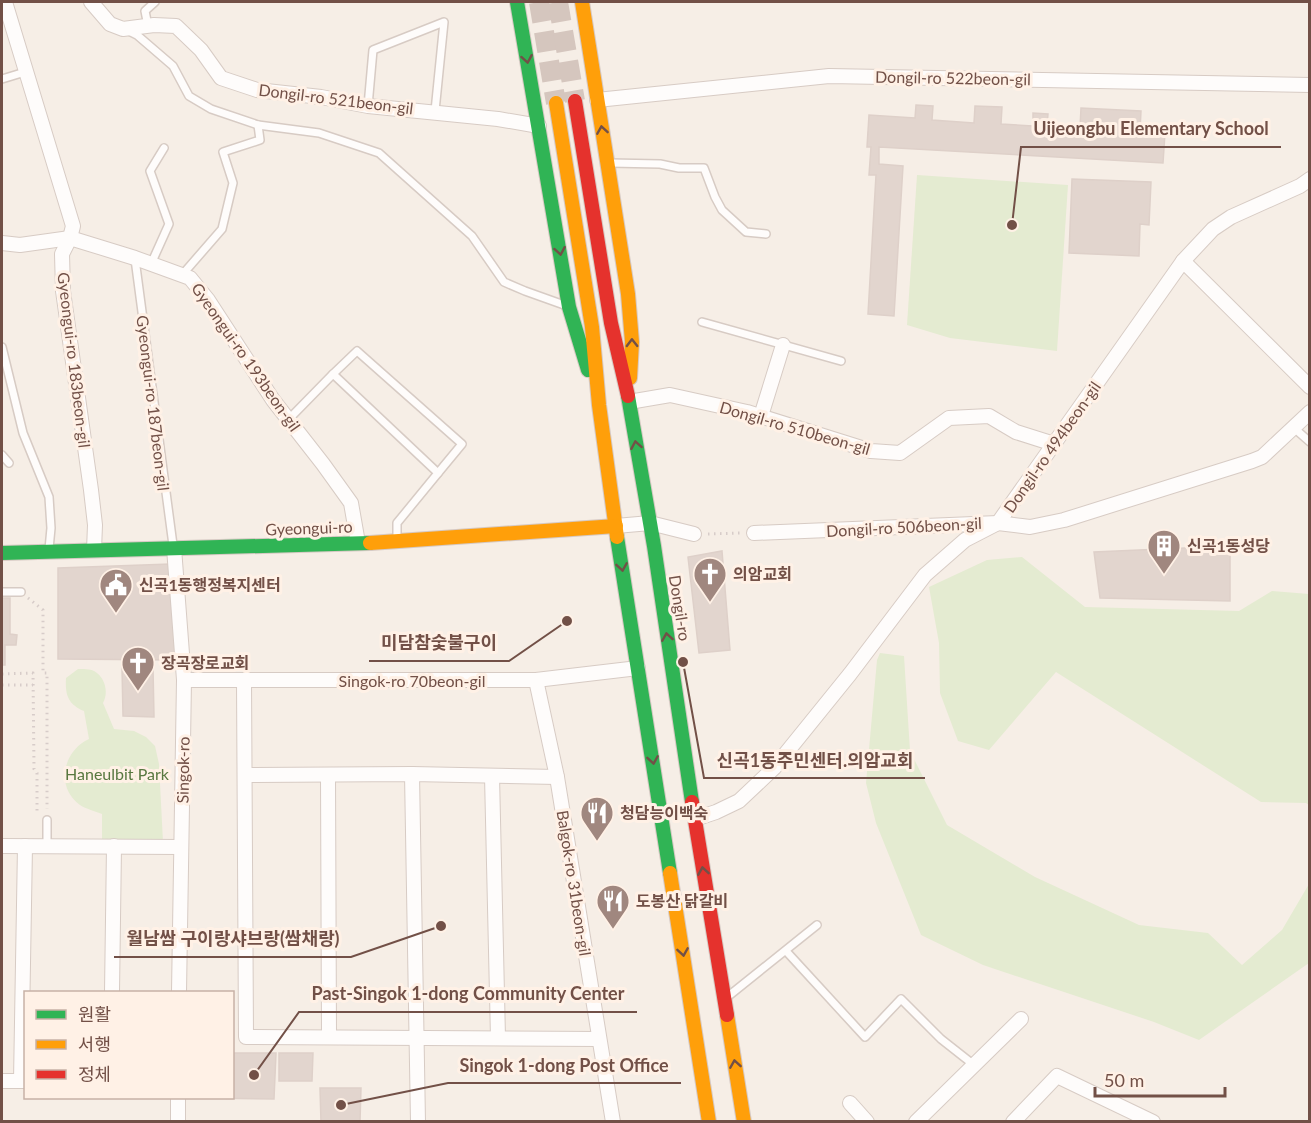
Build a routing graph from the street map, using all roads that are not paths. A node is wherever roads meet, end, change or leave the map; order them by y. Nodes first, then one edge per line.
1 (5, 2) edge
2 (93, 2) edge
3 (155, 2) edge
4 (518, 2) edge
5 (582, 2) edge
6 (148, 26) junction
7 (123, 29) junction
8 (25, 72) junction
9 (2, 79) edge
10 (1310, 85) edge
11 (597, 100) junction
12 (575, 101) tunnel mouth
13 (556, 104) tunnel mouth
14 (368, 106) junction
15 (435, 111) junction
16 (258, 125) junction
17 (539, 126) junction
18 (164, 148) dead end
19 (607, 163) junction
20 (1310, 179) edge
21 (766, 234) dead end
22 (70, 238) junction
23 (2, 243) edge
24 (135, 258) junction
25 (1183, 261) junction
26 (151, 264) junction
27 (182, 275) junction
28 (569, 307) junction
29 (702, 322) dead end
30 (783, 345) junction
31 (2, 347) edge
32 (841, 361) dead end
33 (333, 374) junction
34 (1310, 387) edge
35 (629, 402) junction
36 (599, 405) junction
37 (1310, 412) edge
38 (761, 416) junction
39 (288, 420) junction
40 (1294, 428) junction
41 (1310, 442) edge
42 (1054, 444) junction
43 (2, 455) edge
44 (9, 463) dead end
45 (438, 472) junction
46 (650, 523) junction
47 (998, 523) junction
48 (616, 526) junction
49 (754, 533) road end
50 (694, 534) road end
51 (397, 542) junction
52 (358, 543) junction
53 (174, 548) junction
54 (94, 550) junction
55 (49, 551) junction
56 (2, 553) edge
57 (2, 592) edge
58 (21, 592) road end
59 (638, 668) junction
60 (184, 680) junction
61 (536, 680) junction
62 (244, 681) junction
63 (412, 774) junction
64 (245, 775) junction
65 (328, 775) junction
66 (492, 776) junction
67 (557, 777) junction
68 (695, 819) junction
69 (47, 820) road end
70 (2, 846) edge
71 (25, 846) junction
72 (47, 846) junction
73 (114, 846) junction
74 (181, 846) junction
75 (817, 925) dead end
76 (786, 951) junction
77 (112, 991) edge
78 (179, 991) edge
79 (724, 1000) junction
80 (1021, 1019) dead end
81 (329, 1037) junction
82 (417, 1038) junction
83 (498, 1038) junction
84 (599, 1039) junction
85 (974, 1065) junction
86 (2, 1081) edge
87 (23, 1081) edge
88 (178, 1099) edge
89 (850, 1102) dead end
90 (178, 1122) edge
91 (418, 1122) edge
92 (613, 1122) edge
93 (709, 1122) edge
94 (744, 1122) edge
95 (867, 1122) edge
96 (916, 1122) edge
97 (1013, 1122) edge
98 (1153, 1122) edge

1 - 8 street, Gyeongui-ro 183beon-gil
2 - 7 street
3 - 6 lane
4 -> 17 street
5 - 11 street
6 - 7 street, Dongil-ro 521beon-gil
6 - 14 street, Dongil-ro 521beon-gil
7 - 16 lane
8 - 9 lane
8 - 22 street, Gyeongui-ro 183beon-gil
10 - 11 street, Dongil-ro 522beon-gil
19 -> 11 street
12 - 35 street, Dongil-ro
13 - 36 street
14 - 15 street, Dongil-ro 521beon-gil
14 - 15 lane
15 - 17 street, Dongil-ro 521beon-gil
16 - 27 lane
16 - 28 lane
17 -> 28 street
18 - 26 lane
19 - 21 lane
35 -> 19 street
20 - 25 street, Dongil-ro 494beon-gil
22 - 23 street, Gyeongui-ro 193beon-gil
22 - 24 street, Gyeongui-ro 193beon-gil
22 - 54 street, Gyeongui-ro 183beon-gil
24 - 26 street, Gyeongui-ro 193beon-gil
24 - 53 lane, Gyeongui-ro 187beon-gil
25 - 34 street
25 - 42 street, Dongil-ro 494beon-gil
26 - 27 street, Gyeongui-ro 193beon-gil
27 - 39 street, Gyeongui-ro 193beon-gil
28 - 36 street
29 - 30 lane
30 - 32 lane
30 - 38 street
31 - 55 lane
33 - 39 lane
33 - 45 lane
33 - 45 lane
35 - 38 street, Dongil-ro 510beon-gil
46 -> 35 street, Dongil-ro
36 - 48 street
37 - 40 street, Dongil-ro 506beon-gil
38 - 42 street, Dongil-ro 510beon-gil
39 - 52 street, Gyeongui-ro 193beon-gil
40 - 41 lane
40 - 47 street, Dongil-ro 506beon-gil
42 - 47 street, Dongil-ro 494beon-gil
43 - 44 lane
45 - 51 lane
46 - 48 street
46 - 50 street
68 -> 46 street, Dongil-ro
47 - 49 street, Dongil-ro 506beon-gil
47 - 68 street, Dongil-ro 494beon-gil
48 - 51 street, Gyeongui-ro
48 -> 59 street
51 - 52 street, Gyeongui-ro
52 - 53 street, Gyeongui-ro
53 - 54 street, Gyeongui-ro
53 - 60 street, Singok-ro
54 - 55 street, Gyeongui-ro
55 - 56 street, Gyeongui-ro
57 - 58 lane
59 - 61 street, Singok-ro 70beon-gil
59 -> 93 street
60 - 62 street, Singok-ro 70beon-gil
60 - 74 street, Singok-ro
61 - 62 street, Singok-ro 70beon-gil
61 - 67 street, Balgok-ro 31beon-gil
62 - 64 street
63 - 65 street
63 - 66 street
63 - 82 street
64 - 65 street
64 - 81 street
65 - 81 street
66 - 67 street
66 - 83 street
67 - 84 street, Balgok-ro 31beon-gil
79 -> 68 street, Dongil-ro
69 - 72 lane
70 - 71 street
71 - 72 street
71 - 87 street
72 - 73 street
73 - 74 street
73 - 77 street
74 - 78 street, Singok-ro
75 - 76 lane
76 - 79 lane
76 - 85 lane
94 -> 79 street, Dongil-ro
80 - 85 street
81 - 82 street
82 - 83 street
82 - 91 street
83 - 84 street
84 - 92 street, Balgok-ro 31beon-gil
85 - 96 street
86 - 87 street
88 - 90 street
89 - 95 street
97 - 98 street

